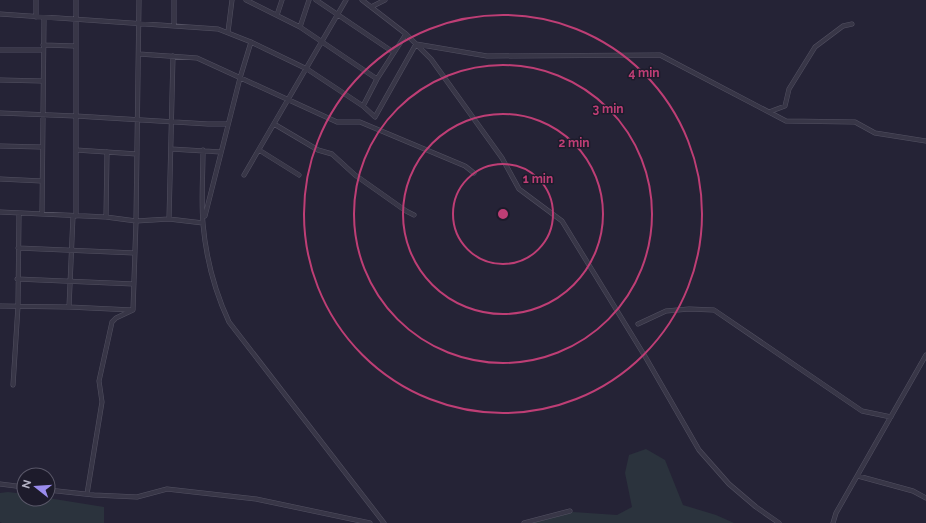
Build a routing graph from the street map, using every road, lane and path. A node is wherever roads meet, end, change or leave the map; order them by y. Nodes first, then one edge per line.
1 (36, 0) edge
2 (76, 0) edge
3 (139, 0) edge
4 (174, 0) edge
5 (232, 0) edge
6 (246, 0) edge
7 (282, 0) edge
8 (309, 0) edge
9 (316, 0) edge
10 (346, 0) edge
11 (362, 0) edge
12 (385, 0) edge
13 (371, 7) junction
14 (0, 14) edge
15 (338, 14) junction
16 (277, 15) junction
17 (36, 17) junction
18 (44, 18) junction
19 (76, 20) junction
20 (138, 24) junction
21 (852, 24) dead end
22 (174, 26) junction
23 (300, 27) junction
24 (228, 32) junction
25 (406, 34) junction
26 (251, 42) junction
27 (322, 42) junction
28 (416, 44) junction
29 (76, 46) junction
30 (43, 48) junction
31 (0, 50) edge
32 (393, 52) junction
33 (138, 54) junction
34 (174, 56) junction
35 (307, 69) junction
36 (240, 78) junction
37 (377, 79) junction
38 (0, 80) edge
39 (43, 81) junction
40 (288, 100) junction
41 (363, 106) junction
42 (769, 112) junction
43 (0, 113) edge
44 (43, 114) junction
45 (76, 116) junction
46 (137, 120) junction
47 (172, 122) junction
48 (228, 124) junction
49 (274, 124) junction
50 (926, 141) edge
51 (0, 146) edge
52 (42, 147) junction
53 (171, 149) junction
54 (76, 150) junction
55 (203, 150) junction
56 (259, 150) junction
57 (107, 152) junction
58 (222, 152) junction
59 (137, 154) junction
60 (474, 173) dead end
61 (244, 175) dead end
62 (299, 175) dead end
63 (0, 179) edge
64 (42, 181) junction
65 (0, 212) edge
66 (19, 213) junction
67 (42, 214) junction
68 (414, 215) dead end
69 (74, 216) junction
70 (106, 217) junction
71 (169, 219) junction
72 (136, 220) junction
73 (203, 223) junction
74 (18, 248) junction
75 (72, 250) junction
76 (135, 253) junction
77 (17, 278) junction
78 (71, 281) junction
79 (134, 284) junction
80 (0, 306) edge
81 (18, 306) junction
82 (69, 307) junction
83 (133, 310) junction
84 (638, 324) dead end
85 (926, 355) edge
86 (924, 362) edge
87 (13, 385) dead end
88 (891, 417) junction
89 (858, 476) junction
90 (0, 484) edge
91 (16, 486) edge
92 (56, 491) edge
93 (87, 494) junction
94 (926, 498) edge
95 (570, 511) dead end
96 (370, 523) edge
97 (384, 523) edge
98 (524, 523) edge
99 (779, 523) edge
100 (833, 523) edge

1 - 17 street
2 - 19 street
3 - 20 street
4 - 22 street
5 - 24 street
6 - 16 street
7 - 16 street
8 - 23 street
9 - 15 street
10 - 15 street
11 - 13 street
12 - 13 street
13 - 25 street
14 - 17 street
15 - 27 street
15 - 32 street
16 - 23 street
17 - 18 street
18 - 19 street
18 - 30 street
19 - 20 street
19 - 29 street
20 - 22 street
20 - 33 street
21 - 42 street
22 - 24 street
23 - 27 street
24 - 26 street
25 - 28 street
25 - 32 street
26 - 35 street
26 - 36 street
27 - 35 street
27 - 37 street
28 - 41 street
28 - 42 street
28 - 99 street
29 - 30 street
29 - 45 street
30 - 31 street
30 - 39 street
32 - 37 street
33 - 34 street
33 - 46 street
34 - 36 street
34 - 47 street
35 - 40 street
35 - 41 street
36 - 40 street
36 - 48 street
37 - 41 street
38 - 39 street
39 - 44 street
40 - 49 street
40 - 60 street
42 - 50 street
43 - 44 street
44 - 45 street
44 - 52 street
45 - 46 street
45 - 54 street
46 - 47 street
46 - 59 street
47 - 48 street
47 - 53 street
48 - 58 street
49 - 56 street
49 - 68 street
51 - 52 street
52 - 64 street
53 - 55 street
53 - 71 street
54 - 57 street
54 - 69 street
55 - 58 street
55 - 73 street
56 - 61 street
56 - 62 street
57 - 59 street
57 - 70 street
58 - 73 street
59 - 72 street
63 - 64 street
64 - 67 street
65 - 66 street
66 - 67 street
66 - 74 street
67 - 69 street
69 - 70 street
69 - 75 street
70 - 72 street
71 - 72 street
71 - 73 street
72 - 76 street
73 - 97 street
74 - 75 street
74 - 77 street
75 - 76 street
75 - 78 street
76 - 79 street
77 - 78 street
77 - 81 street
78 - 79 street
78 - 82 street
79 - 83 street
80 - 81 street
81 - 82 street
81 - 87 street
82 - 83 street
83 - 93 street
84 - 88 street
85 - 86 street
86 - 88 street
88 - 89 street
89 - 94 street
89 - 100 street
90 - 91 street
92 - 93 street
93 - 96 street
95 - 98 street

